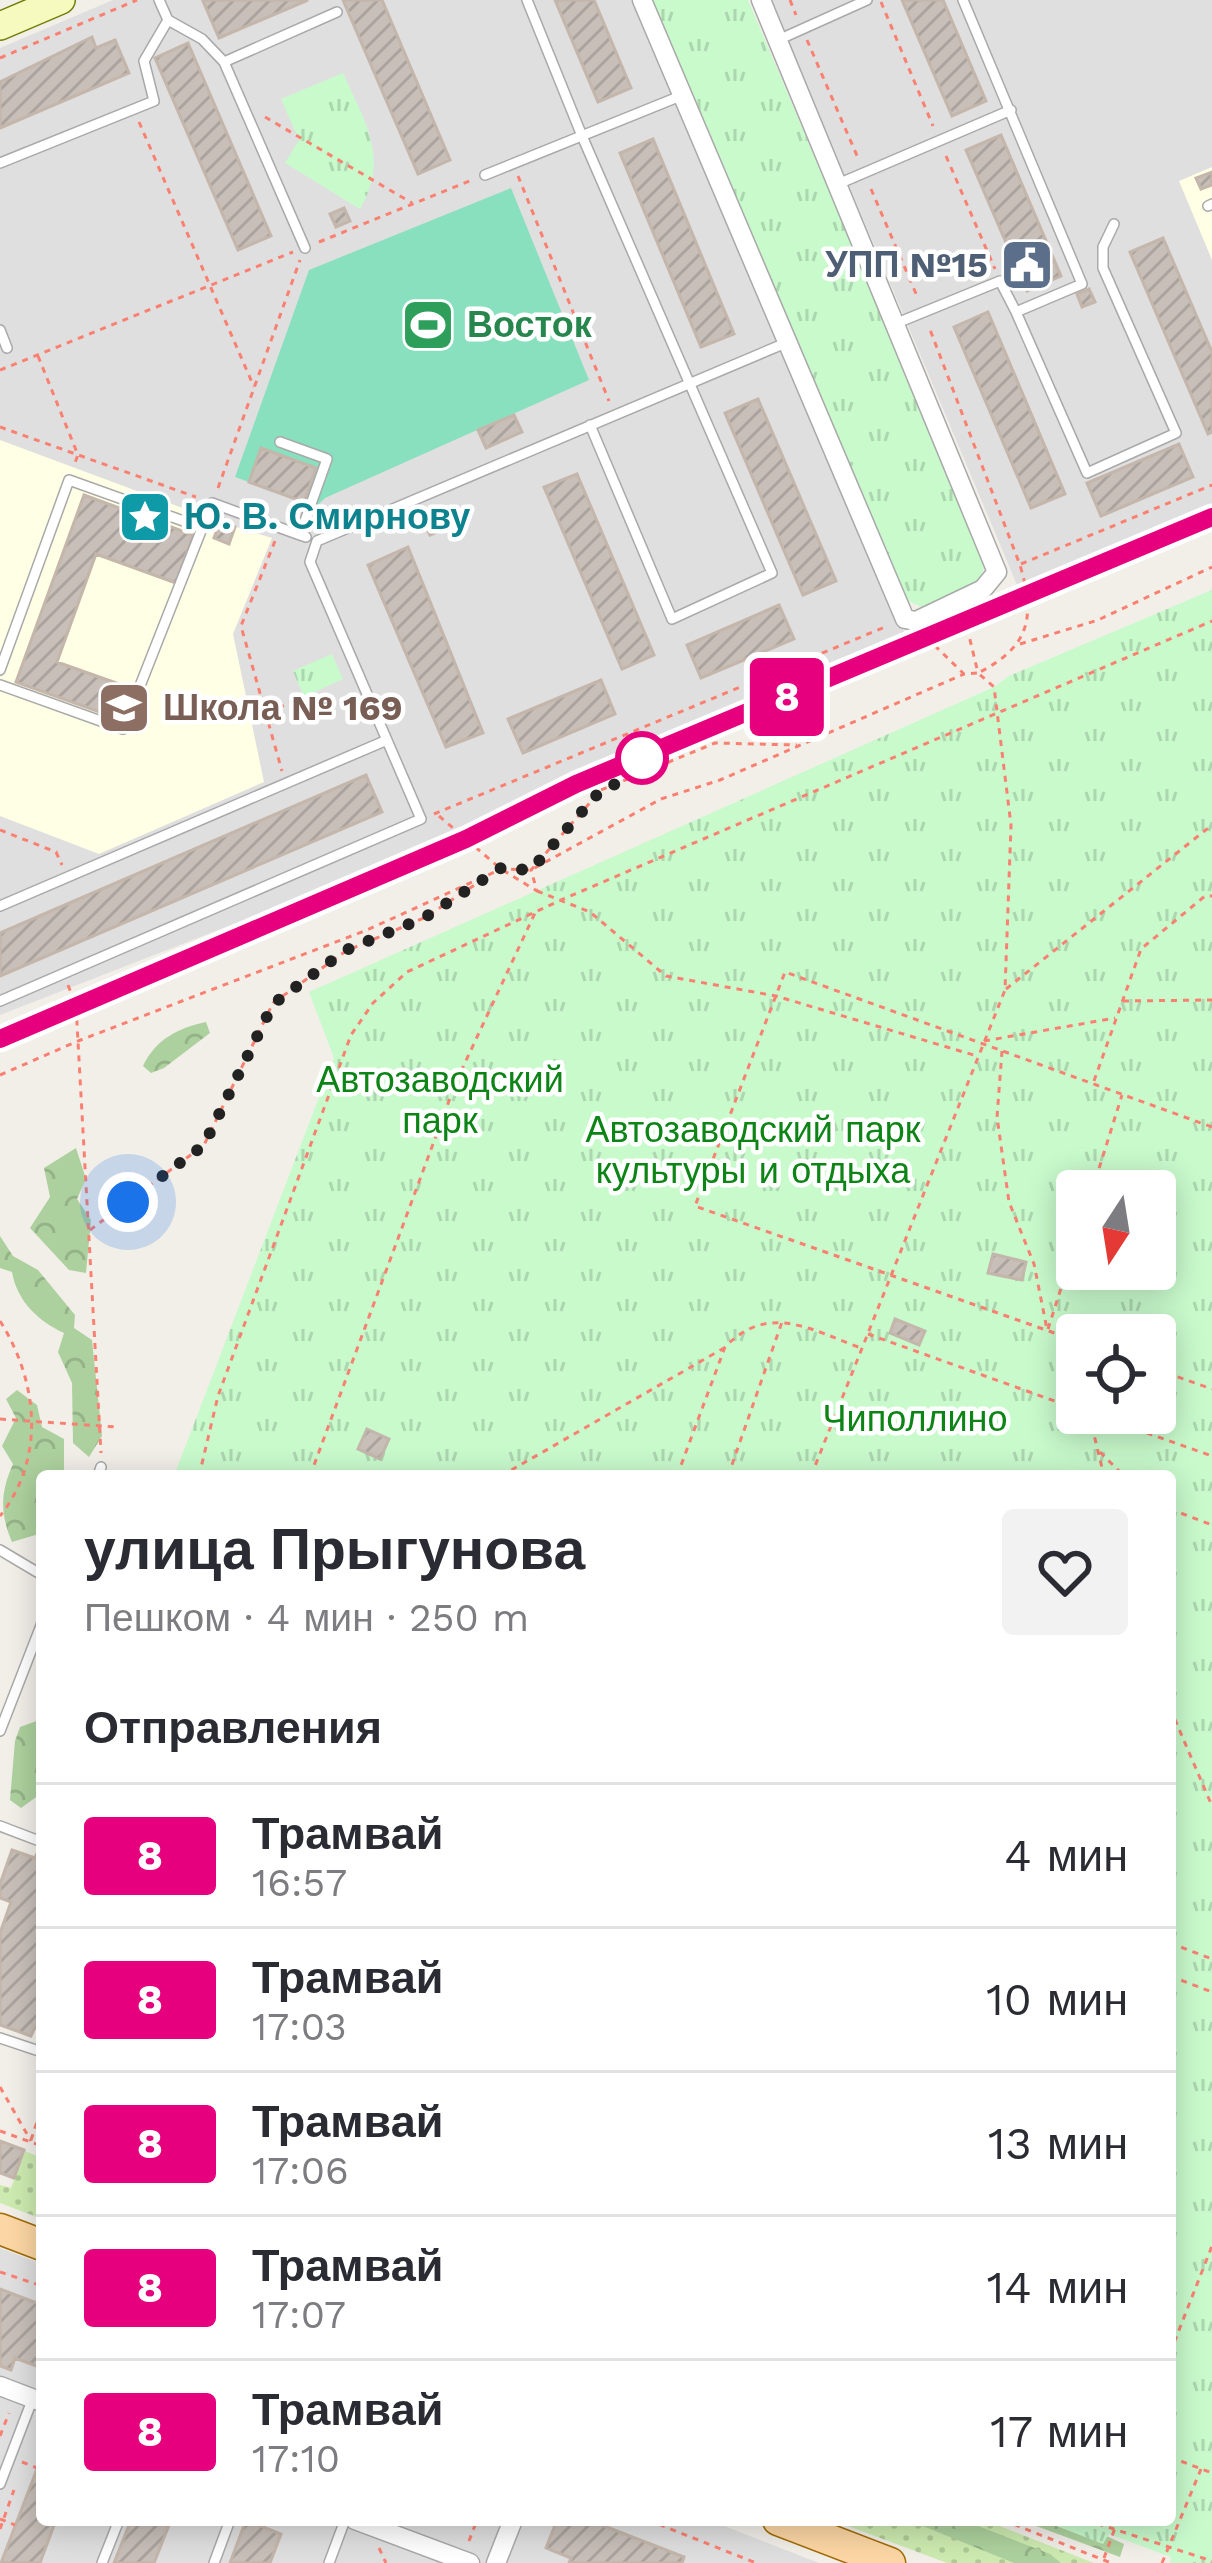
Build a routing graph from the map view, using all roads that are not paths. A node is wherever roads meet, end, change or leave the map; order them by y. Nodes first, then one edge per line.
1 (61, 0) edge
2 (159, 0) edge
3 (527, 0) edge
4 (642, 0) edge
5 (761, 0) edge
6 (867, 0) edge
7 (963, 0) edge
8 (337, 12) dead end
9 (168, 20) junction
10 (0, 26) edge
11 (778, 40) junction
12 (224, 62) junction
13 (683, 95) junction
14 (1011, 110) junction
15 (582, 136) junction
16 (0, 163) edge
17 (485, 175) road end
18 (838, 184) junction
19 (1114, 224) dead end
20 (304, 248) road end
21 (1016, 312) junction
22 (897, 323) junction
23 (0, 330) edge
24 (789, 342) junction
25 (7, 348) dead end
26 (688, 384) junction
27 (590, 425) junction
28 (280, 442) dead end
29 (203, 528) junction
30 (300, 535) junction
31 (316, 541) junction
32 (0, 670) edge
33 (0, 685) edge
34 (387, 740) junction
35 (0, 906) edge
36 (0, 1001) edge
37 (0, 1551) edge
38 (36, 1572) edge
39 (36, 1638) edge
40 (0, 1731) edge
41 (0, 1826) edge
42 (36, 1840) edge
43 (0, 2038) edge
44 (36, 2050) edge
45 (0, 2229) edge
46 (36, 2243) edge
47 (0, 2386) edge
48 (36, 2400) edge
49 (36, 2402) edge
50 (0, 2484) edge
51 (117, 2526) edge
52 (228, 2526) edge
53 (343, 2526) edge
54 (371, 2526) edge
55 (511, 2526) edge
56 (794, 2526) edge
57 (102, 2563) edge
58 (214, 2563) edge
59 (329, 2563) edge
60 (470, 2563) edge
61 (496, 2563) edge
62 (890, 2563) edge

1 - 10 main road
2 - 9 lane
3 - 15 lane
4 - 13 street
5 - 11 street
6 - 11 lane
7 - 14 lane
8 - 12 lane
9 - 12 lane
9 - 16 lane
11 - 18 street
12 - 20 lane
13 - 15 lane
13 - 24 street
14 - 18 lane
14 - 21 lane
15 - 17 lane
15 - 26 lane
18 - 22 street
19 - 21 lane
21 - 22 lane
22 - 24 street
23 - 25 lane
24 - 26 lane
26 - 27 lane
26 - 27 lane
27 - 31 lane
28 - 30 lane
29 - 30 lane
29 - 32 lane
29 - 33 lane
30 - 31 lane
31 - 34 lane
34 - 35 lane
34 - 36 lane
37 - 38 lane
39 - 40 lane
41 - 42 lane
43 - 44 lane
45 - 46 main road
47 - 48 street
49 - 50 lane
51 - 57 lane
52 - 58 lane
53 - 59 lane
54 - 60 street
55 - 61 street
56 - 62 main road

